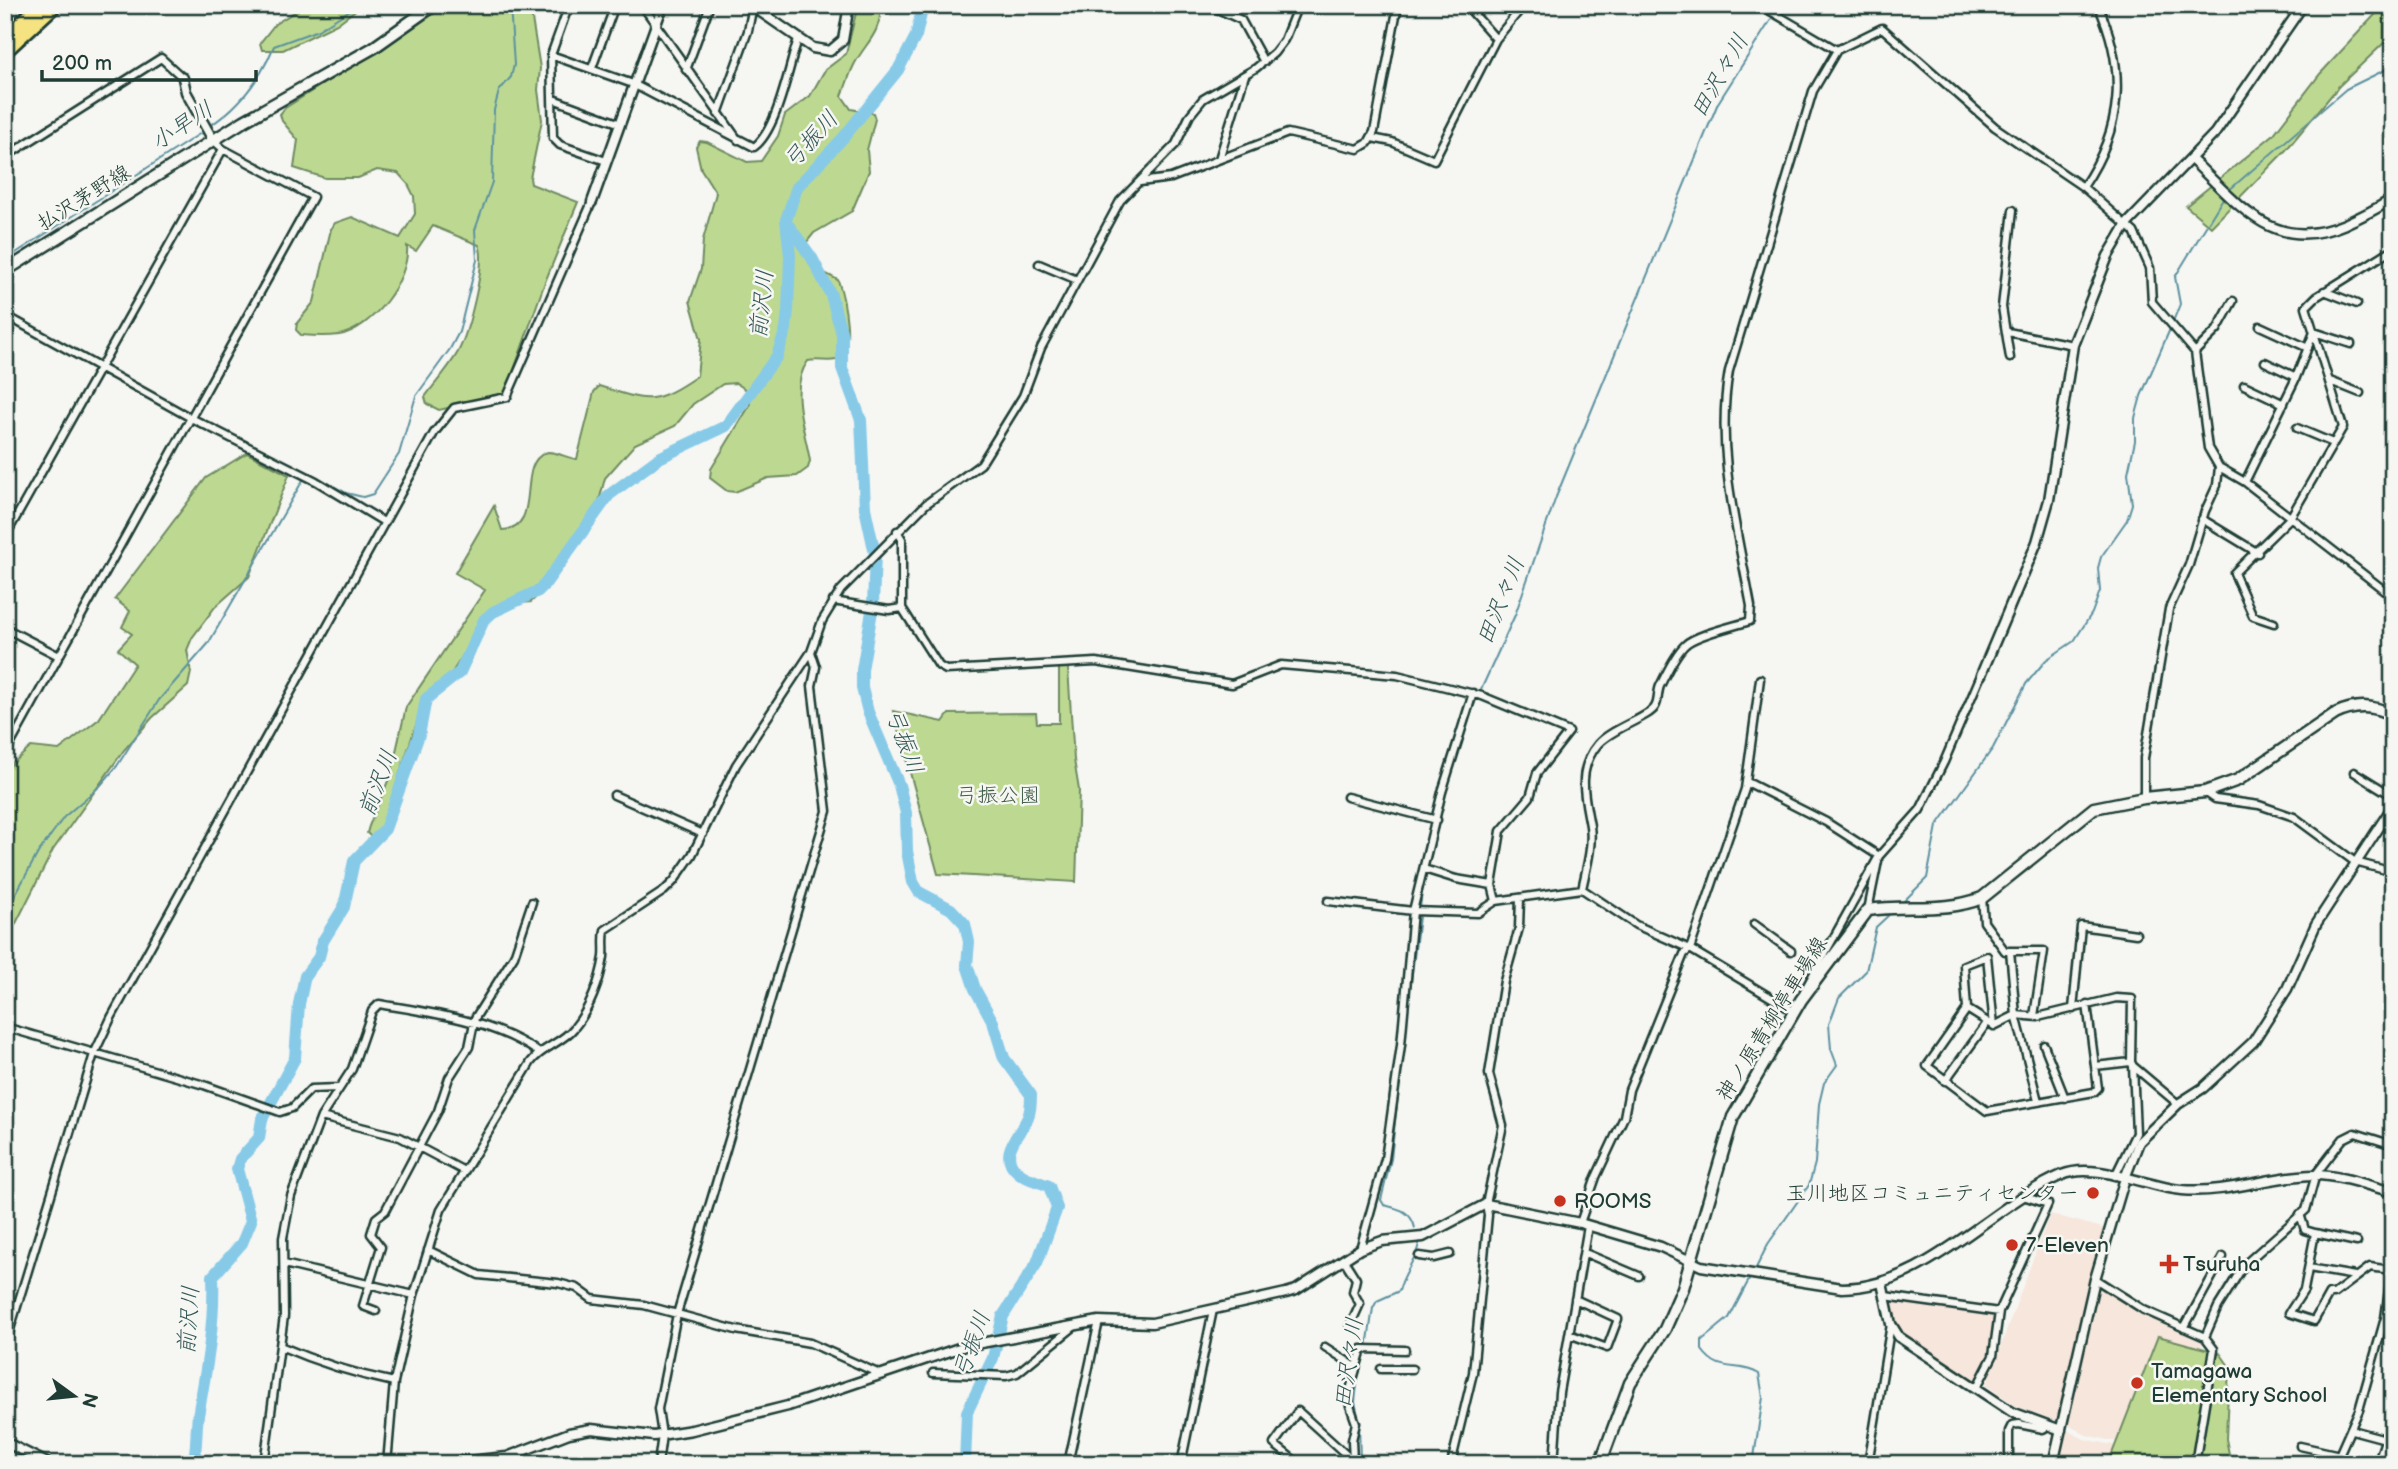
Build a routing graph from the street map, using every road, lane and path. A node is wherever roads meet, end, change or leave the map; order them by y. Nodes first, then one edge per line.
1 (40, 5) edge
2 (55, 5) edge
3 (434, 5) edge
4 (569, 5) edge
5 (615, 5) edge
6 (642, 5) edge
7 (663, 5) edge
8 (710, 5) edge
9 (849, 5) edge
10 (1209, 5) edge
11 (1298, 5) edge
12 (1398, 5) edge
13 (1466, 5) edge
14 (1524, 5) edge
15 (1760, 5) edge
16 (2098, 5) edge
17 (2303, 5) edge
18 (752, 6) edge
19 (654, 26) junction
20 (5, 38) edge
21 (798, 39) junction
22 (1496, 39) junction
23 (1837, 50) junction
24 (5, 51) edge
25 (551, 55) junction
26 (1264, 62) junction
27 (592, 68) junction
28 (686, 70) junction
29 (1245, 75) junction
30 (183, 78) joint
31 (633, 84) junction
32 (553, 99) junction
33 (718, 114) junction
34 (618, 123) junction
35 (1372, 138) junction
36 (213, 140) junction
37 (739, 142) junction
38 (223, 149) junction
39 (5, 157) edge
40 (1219, 159) junction
41 (2191, 159) junction
42 (606, 161) junction
43 (1138, 182) junction
44 (2083, 187) junction
45 (2393, 198) edge
46 (592, 202) joint
47 (2014, 210) dead end
48 (2127, 224) junction
49 (2393, 249) edge
50 (1039, 264) dead end
51 (5, 271) edge
52 (1077, 281) junction
53 (2324, 292) junction
54 (2233, 301) dead end
55 (2357, 304) dead end
56 (5, 315) edge
57 (2260, 326) dead end
58 (2008, 332) junction
59 (2314, 332) junction
60 (2351, 344) dead end
61 (2073, 345) junction
62 (2308, 348) junction
63 (2195, 352) junction
64 (2010, 358) dead end
65 (2265, 362) dead end
66 (101, 368) junction
67 (2296, 377) junction
68 (2330, 381) junction
69 (2244, 385) dead end
70 (2360, 393) dead end
71 (2284, 404) junction
72 (191, 418) junction
73 (2297, 428) dead end
74 (2333, 443) junction
75 (2219, 467) junction
76 (2245, 482) junction
77 (2290, 518) junction
78 (2203, 519) junction
79 (384, 522) junction
80 (897, 531) junction
81 (5, 537) edge
82 (2258, 553) junction
83 (2393, 597) edge
84 (833, 601) junction
85 (902, 608) junction
86 (2274, 623) dead end
87 (5, 628) edge
88 (811, 652) junction
89 (59, 656) junction
90 (1981, 675) joint
91 (1760, 679) dead end
92 (1476, 694) junction
93 (2393, 715) edge
94 (5, 754) edge
95 (2354, 772) dead end
96 (1747, 782) junction
97 (2205, 792) junction
98 (614, 795) dead end
99 (2393, 796) edge
100 (1347, 797) dead end
101 (2144, 799) junction
102 (2393, 806) edge
103 (1437, 820) junction
104 (703, 834) junction
105 (1879, 856) junction
106 (2355, 862) junction
107 (1424, 869) junction
108 (2393, 872) edge
109 (1492, 884) junction
110 (1581, 890) junction
111 (1520, 898) junction
112 (1983, 898) junction
113 (1328, 901) dead end
114 (1496, 901) junction
115 (532, 902) dead end
116 (1868, 910) junction
117 (1414, 911) junction
118 (1754, 924) dead end
119 (2136, 934) dead end
120 (1690, 949) junction
121 (1791, 951) dead end
122 (2010, 951) junction
123 (1801, 1000) junction
124 (2087, 1004) junction
125 (1967, 1009) junction
126 (2073, 1009) junction
127 (1795, 1012) junction
128 (2016, 1015) junction
129 (2034, 1016) junction
130 (474, 1023) junction
131 (1990, 1024) junction
132 (5, 1027) edge
133 (2044, 1045) dead end
134 (538, 1052) junction
135 (94, 1054) junction
136 (2132, 1064) junction
137 (2095, 1066) junction
138 (1945, 1081) junction
139 (338, 1088) junction
140 (2066, 1098) junction
141 (2038, 1101) junction
142 (2178, 1104) junction
143 (321, 1117) junction
144 (2393, 1145) edge
145 (419, 1147) junction
146 (464, 1171) junction
147 (2316, 1174) junction
148 (2114, 1177) junction
149 (2125, 1178) junction
150 (2393, 1192) edge
151 (2026, 1197) junction
152 (1486, 1204) junction
153 (2300, 1214) junction
154 (1584, 1224) junction
155 (2315, 1233) junction
156 (2357, 1242) dead end
157 (1360, 1249) junction
158 (428, 1250) junction
159 (1585, 1253) junction
160 (1450, 1254) dead end
161 (1419, 1256) dead end
162 (2223, 1257) dead end
163 (1344, 1260) junction
164 (2393, 1261) edge
165 (1692, 1263) junction
166 (284, 1264) junction
167 (2309, 1268) junction
168 (2391, 1270) edge
169 (1639, 1276) dead end
170 (2355, 1276) junction
171 (2095, 1279) junction
172 (1882, 1283) junction
173 (370, 1284) junction
174 (414, 1296) junction
175 (1885, 1296) junction
176 (1575, 1299) junction
177 (1213, 1310) junction
178 (376, 1311) dead end
179 (1999, 1312) junction
180 (677, 1314) junction
181 (2389, 1319) edge
182 (1099, 1321) junction
183 (1891, 1324) junction
184 (1077, 1325) junction
185 (1350, 1326) dead end
186 (2184, 1328) junction
187 (1569, 1334) junction
188 (2205, 1337) junction
189 (5, 1346) edge
190 (279, 1346) junction
191 (1325, 1347) dead end
192 (1405, 1350) dead end
193 (1356, 1367) junction
194 (1381, 1368) dead end
195 (1412, 1369) dead end
196 (933, 1373) dead end
197 (882, 1375) junction
198 (394, 1381) junction
199 (1979, 1383) dead end
200 (2393, 1417) edge
201 (2048, 1426) junction
202 (2061, 1430) junction
203 (2352, 1430) junction
204 (662, 1435) junction
205 (2385, 1438) junction
206 (2393, 1441) edge
207 (5, 1442) edge
208 (2300, 1447) dead end
209 (2340, 1455) junction
210 (1353, 1462) edge
211 (49, 1464) edge
212 (264, 1464) edge
213 (387, 1464) edge
214 (438, 1464) edge
215 (658, 1464) edge
216 (1068, 1464) edge
217 (1181, 1464) edge
218 (1299, 1464) edge
219 (1341, 1464) edge
220 (1451, 1464) edge
221 (1554, 1464) edge
222 (1600, 1464) edge
223 (1868, 1464) edge
224 (2009, 1464) edge
225 (2053, 1464) edge
226 (2195, 1464) edge
227 (2335, 1464) edge
228 (2377, 1464) edge

1 - 20 highway
2 - 24 highway
3 - 36 main road, 払沢茅野線
4 - 25 street
5 - 27 street
6 - 19 street
7 - 19 street
8 - 28 street
9 - 21 street
10 - 26 street
11 - 26 street
12 - 35 street
13 - 22 street
14 - 22 street
15 - 23 street
16 - 44 street
17 - 41 street
18 - 21 street
18 - 33 street
19 - 28 street
19 - 31 street
21 - 37 street
22 - 35 street
23 - 44 street
23 - 110 street
25 - 27 street
25 - 32 street
26 - 29 street
27 - 31 street
28 - 33 street
29 - 40 street
29 - 43 street
30 - 36 street
30 - 39 street
31 - 34 street
31 - 37 street
32 - 34 street
32 - 42 street
33 - 37 street
34 - 42 street
35 - 40 street
36 - 38 street
36 - 51 main road, 払沢茅野線
38 - 66 street
38 - 72 street
40 - 43 street
41 - 45 street
41 - 48 street
42 - 46 street
43 - 52 street
44 - 48 street
46 - 79 street
47 - 58 street
48 - 61 street
48 - 63 street
49 - 53 street
50 - 52 street
52 - 80 street
53 - 55 street
53 - 59 street
54 - 63 street
56 - 66 street
57 - 62 street
58 - 61 street
58 - 64 street
59 - 60 street
59 - 62 street
59 - 68 street
61 - 90 street
62 - 67 street
63 - 75 street
65 - 67 street
66 - 72 street
66 - 81 street
67 - 71 street
68 - 70 street
68 - 74 street
69 - 71 street
71 - 76 street
72 - 79 street
72 - 89 street
73 - 74 street
74 - 77 street
75 - 76 street
75 - 78 street
76 - 77 street
77 - 82 street
77 - 83 street
78 - 82 street
78 - 101 street
79 - 135 street
80 - 84 street
80 - 85 street
82 - 86 street
84 - 85 street
84 - 88 street
85 - 92 street
87 - 89 street
88 - 104 street
88 - 180 street
89 - 94 street
90 - 105 street
91 - 96 street
92 - 103 street
92 - 109 street
93 - 97 main road
95 - 99 street
96 - 105 street
96 - 120 street
97 - 101 main road
97 - 106 street
98 - 104 street
100 - 103 street
101 - 112 main road
102 - 106 street
103 - 107 street
104 - 134 street
105 - 116 street
105 - 123 street
106 - 108 street
106 - 142 street
107 - 109 street
107 - 117 street
109 - 114 street
110 - 111 street
110 - 120 street
111 - 114 street
111 - 152 street
112 - 116 main road
112 - 122 street
113 - 117 street
114 - 117 street
115 - 130 street
116 - 123 main road, 神ノ原青柳停車場線
117 - 157 street
118 - 121 street
119 - 126 street
120 - 127 street
120 - 154 street
122 - 128 street
122 - 129 street
123 - 127 main road, 神ノ原青柳停車場線
124 - 126 street
124 - 136 street
124 - 137 street
125 - 131 street
125 - 131 street
125 - 138 street
126 - 129 street
127 - 165 main road, 神ノ原青柳停車場線
128 - 129 street
128 - 131 street
128 - 141 street
130 - 134 street
130 - 139 street
130 - 145 street
131 - 138 street
132 - 135 street
133 - 140 street
134 - 146 street
135 - 139 street
135 - 189 street
136 - 137 street
136 - 142 street
136 - 148 street
137 - 140 street
138 - 141 street
139 - 143 street
140 - 141 street
142 - 149 street
143 - 145 street
143 - 166 street
144 - 147 street
145 - 146 street
145 - 173 street
146 - 158 street
147 - 149 street
147 - 150 street
147 - 153 street
148 - 149 street
148 - 151 street
149 - 171 street
151 - 172 street
151 - 179 street
152 - 154 street
152 - 157 street
152 - 220 street
153 - 155 street
153 - 188 street
154 - 159 street
154 - 165 street
155 - 156 street
155 - 167 street
157 - 163 street
158 - 174 street
158 - 180 street
159 - 169 street
159 - 176 street
160 - 161 street
162 - 186 street
163 - 177 street
163 - 185 street
164 - 168 street
165 - 172 street
165 - 222 main road, 神ノ原青柳停車場線
166 - 173 street
166 - 190 street
167 - 170 street
167 - 170 street
168 - 170 street
168 - 181 street
171 - 186 street
171 - 202 street
172 - 175 street
173 - 174 street
173 - 178 street
174 - 198 street
175 - 179 street
175 - 183 street
176 - 187 street
176 - 187 street
177 - 182 street
177 - 217 street
179 - 199 street
180 - 197 street
180 - 204 street
181 - 203 street
182 - 184 street
182 - 216 street
183 - 201 street
183 - 223 street
184 - 196 street
184 - 197 street
186 - 188 street
187 - 221 street
188 - 226 street
190 - 198 street
190 - 212 street
191 - 193 street
192 - 193 street
193 - 210 street
194 - 195 street
197 - 204 street
198 - 213 street
200 - 205 street
201 - 202 street
201 - 224 street
202 - 225 street
203 - 205 street
203 - 209 street
204 - 214 street
204 - 215 street
205 - 206 street
205 - 228 street
207 - 211 street
208 - 209 street
209 - 227 street
210 - 218 street
210 - 219 street

